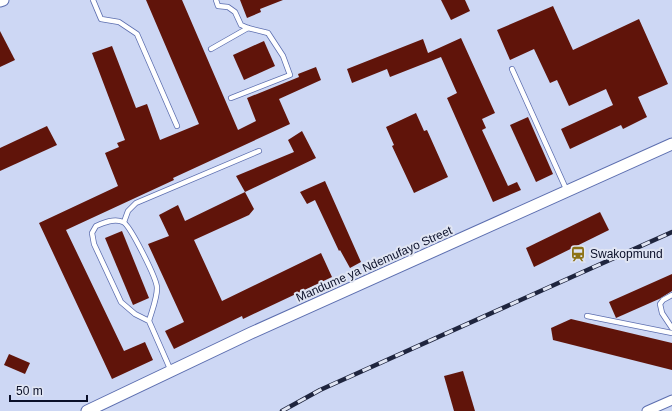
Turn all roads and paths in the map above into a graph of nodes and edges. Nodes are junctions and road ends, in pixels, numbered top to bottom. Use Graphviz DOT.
graph roads {
  1 [pos="3,0"];
  2 [pos="93,0"];
  3 [pos="216,0"];
  4 [pos="0,1"];
  5 [pos="248,28"];
  6 [pos="210,49"];
  7 [pos="512,69"];
  8 [pos="231,98"];
  9 [pos="177,126"];
  10 [pos="672,144"];
  11 [pos="259,151"];
  12 [pos="567,191"];
  13 [pos="124,222"];
  14 [pos="672,295"];
  15 [pos="587,316"];
  16 [pos="149,321"];
  17 [pos="672,328"];
  18 [pos="672,333"];
  19 [pos="171,371"];
  20 [pos="672,400"];
  21 [pos="87,411"];
  22 [pos="648,411"];
  1 -- 4 [label="street"];
  2 -- 9 [label="lane"];
  3 -- 5 [label="lane"];
  5 -- 6 [label="lane"];
  5 -- 8 [label="lane"];
  7 -- 12 [label="lane"];
  10 -- 12 [label="street, Mandume ya Ndemufayo Street"];
  11 -- 13 [label="lane"];
  12 -- 19 [label="street, Mandume ya Ndemufayo Street"];
  13 -- 16 [label="lane"];
  13 -- 16 [label="lane"];
  14 -- 17 [label="lane"];
  15 -- 18 [label="lane"];
  16 -- 19 [label="lane"];
  19 -- 21 [label="street, Mandume ya Ndemufayo Street"];
  20 -- 22 [label="street"];
}
